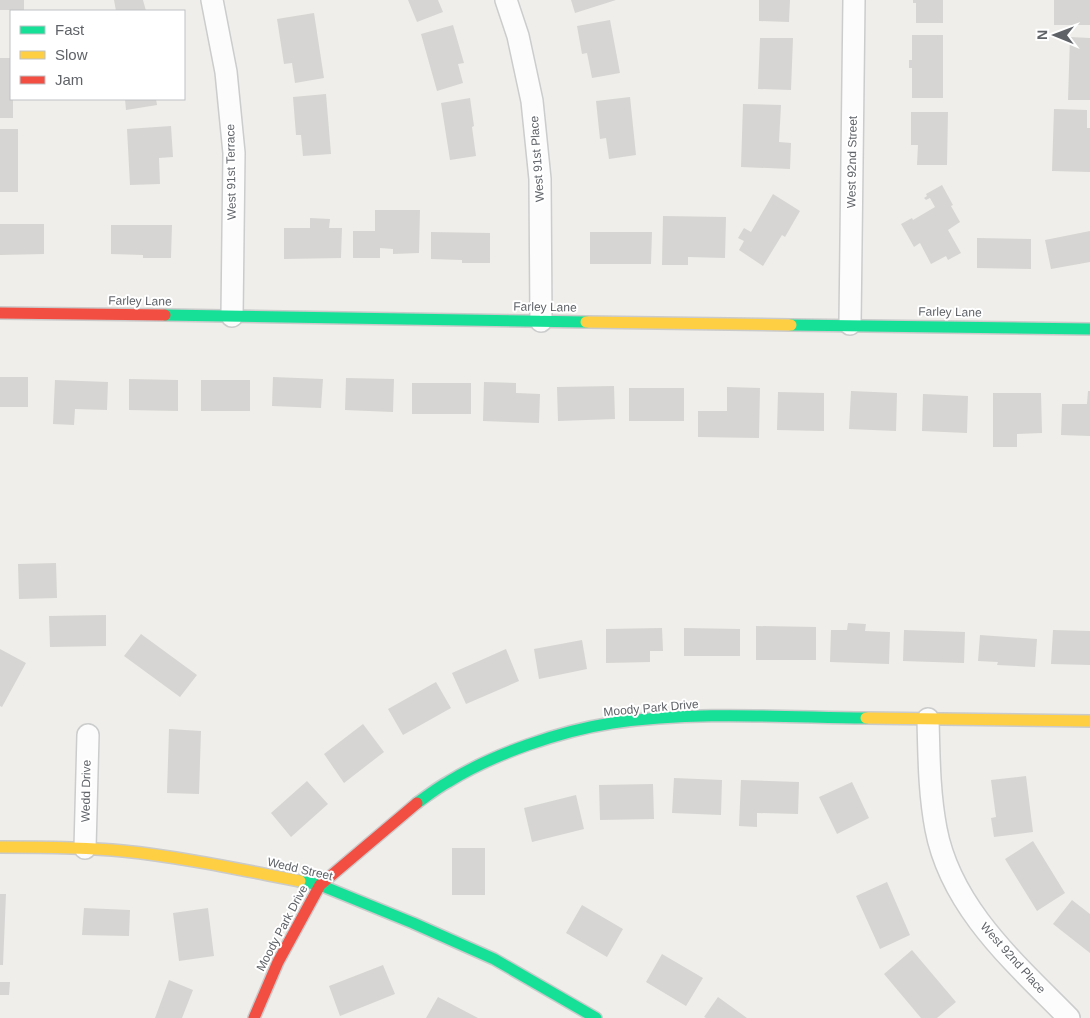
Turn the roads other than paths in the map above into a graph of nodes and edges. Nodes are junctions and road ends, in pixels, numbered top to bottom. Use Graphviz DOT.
graph roads {
  1 [pos="212,0"];
  2 [pos="506,0"];
  3 [pos="854,0"];
  4 [pos="0,313"];
  5 [pos="232,316"];
  6 [pos="541,321"];
  7 [pos="850,324"];
  8 [pos="1090,329"];
  9 [pos="928,719"];
  10 [pos="1090,721"];
  11 [pos="88,735"];
  12 [pos="0,847"];
  13 [pos="85,848"];
  14 [pos="320,885"];
  15 [pos="254,1018"];
  16 [pos="596,1018"];
  17 [pos="1069,1018"];
  1 -- 5 [label="street, West 91st Terrace"];
  2 -- 6 [label="street, West 91st Place"];
  3 -- 7 [label="street, West 92nd Street"];
  4 -- 5 [label="street, Farley Lane"];
  5 -- 6 [label="street, Farley Lane"];
  6 -- 7 [label="street, Farley Lane"];
  7 -- 8 [label="street, Farley Lane"];
  9 -- 10 [label="street, Moody Park Drive"];
  9 -- 14 [label="street, Moody Park Drive"];
  9 -- 17 [label="street, West 92nd Place"];
  11 -- 13 [label="street, Wedd Drive"];
  12 -- 13 [label="street, Wedd Street"];
  13 -- 14 [label="street, Wedd Street"];
  14 -- 15 [label="street, Moody Park Drive"];
  14 -- 16 [label="street, Wedd Street"];
}
